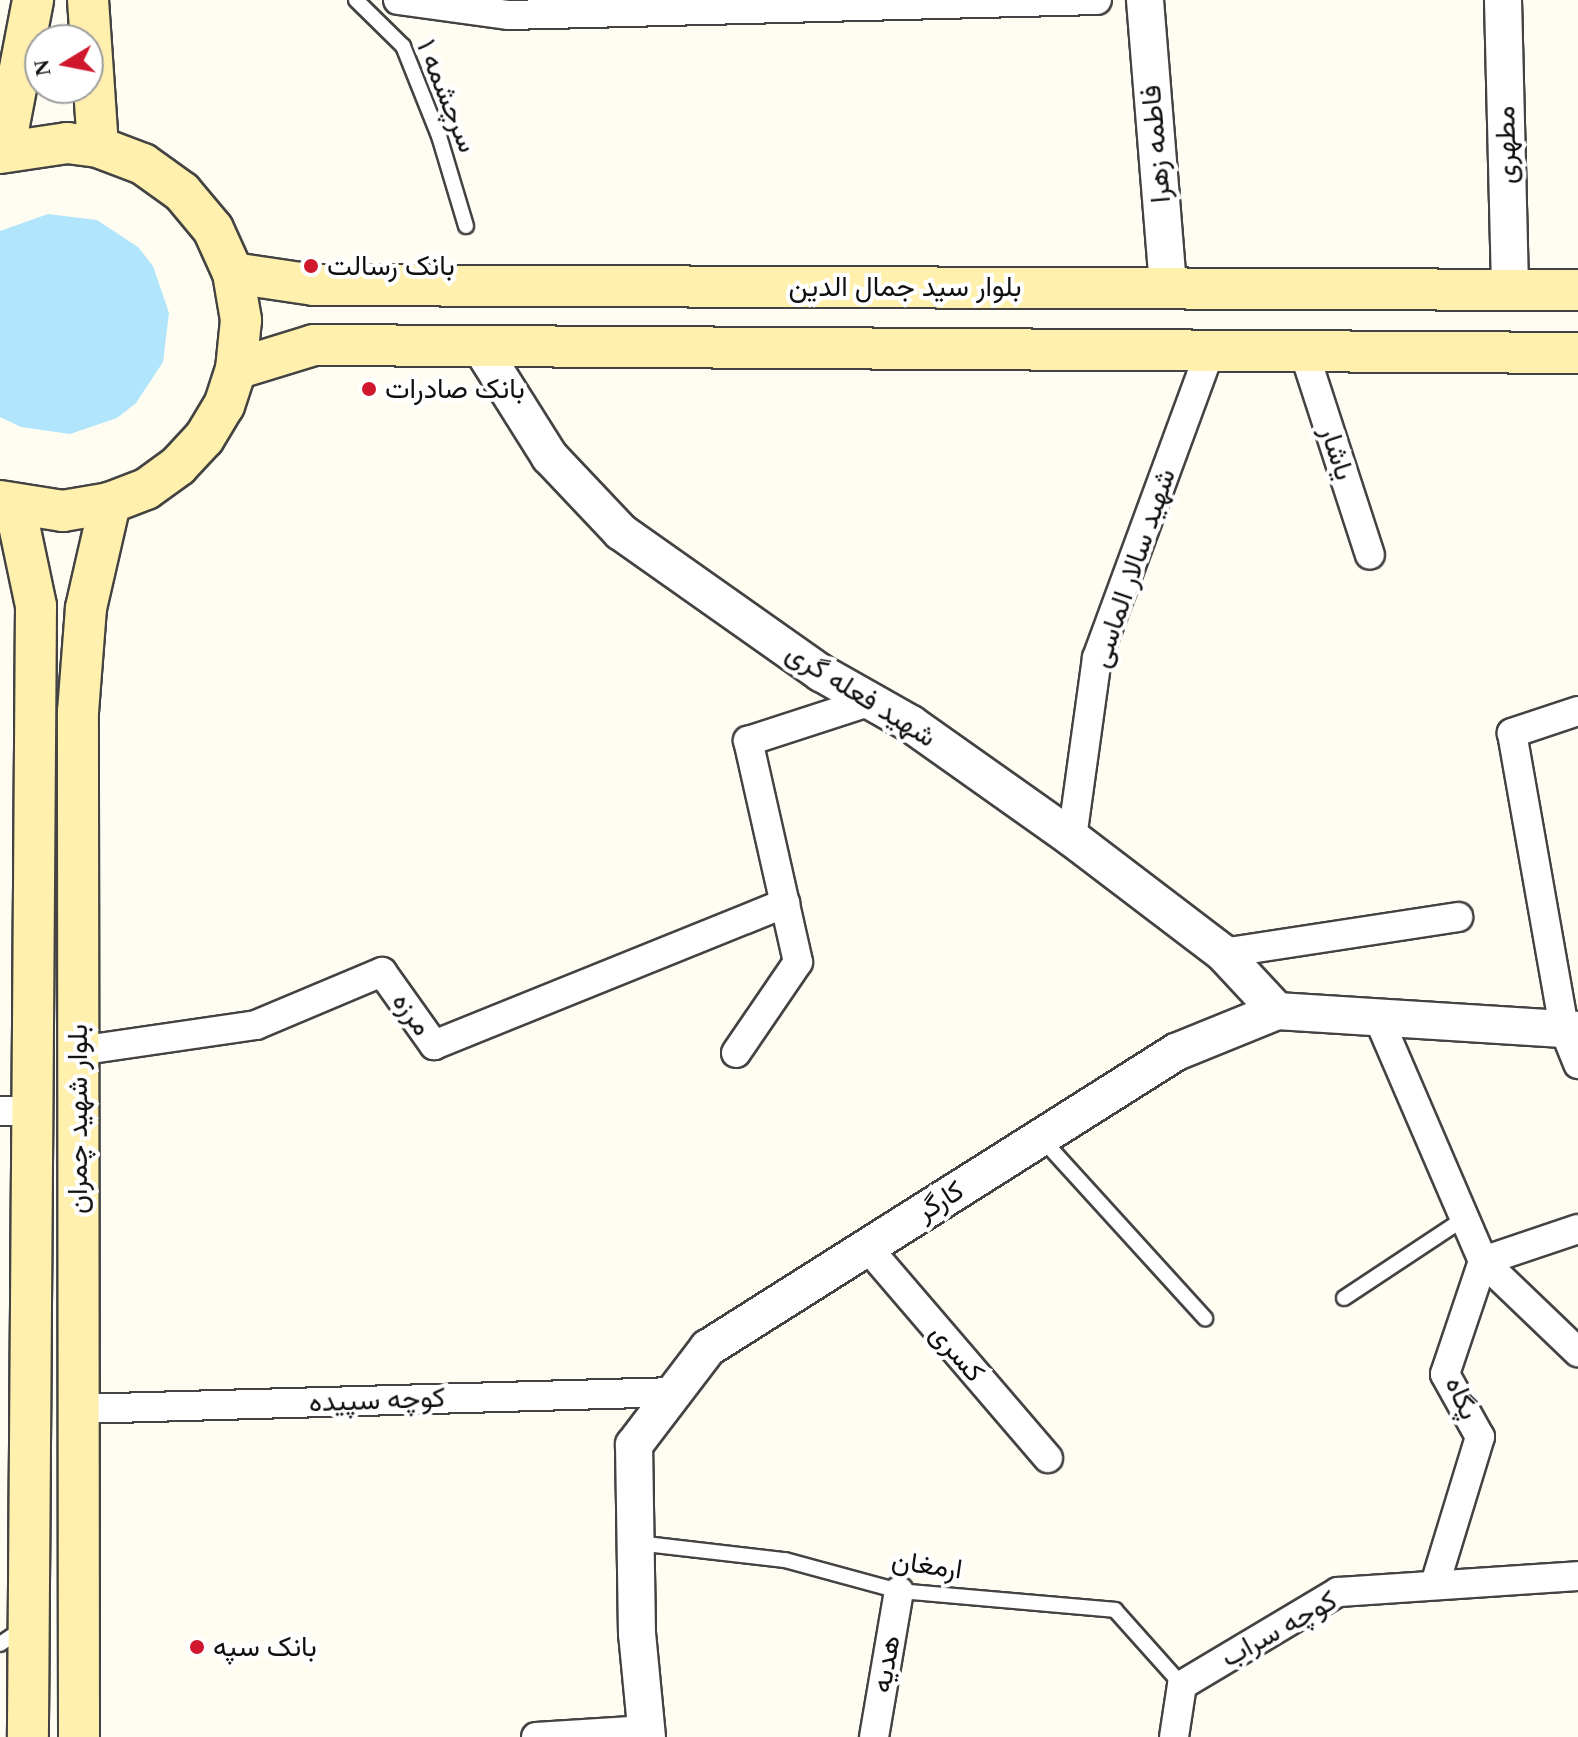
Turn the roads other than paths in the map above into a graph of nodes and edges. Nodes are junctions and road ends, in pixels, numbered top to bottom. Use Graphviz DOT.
graph roads {
  1 [pos="33,0"];
  2 [pos="88,0"];
  3 [pos="356,0"];
  4 [pos="398,0"];
  5 [pos="1097,0"];
  6 [pos="1145,0"];
  7 [pos="1503,0"];
  8 [pos="98,147"];
  9 [pos="2,152"];
  10 [pos="466,226"];
  11 [pos="233,273"];
  12 [pos="1168,288"];
  13 [pos="1510,290"];
  14 [pos="1578,290"];
  15 [pos="480,346"];
  16 [pos="1210,351"];
  17 [pos="1304,352"];
  18 [pos="1578,353"];
  19 [pos="236,369"];
  20 [pos="8,503"];
  21 [pos="110,503"];
  22 [pos="1370,555"];
  23 [pos="871,701"];
  24 [pos="1578,711"];
  25 [pos="1072,838"];
  26 [pos="785,903"];
  27 [pos="1458,917"];
  28 [pos="1223,953"];
  29 [pos="1277,1011"];
  30 [pos="1377,1015"];
  31 [pos="1571,1030"];
  32 [pos="78,1051"];
  33 [pos="736,1053"];
  34 [pos="1578,1064"];
  35 [pos="16,1111"];
  36 [pos="1041,1137"];
  37 [pos="1465,1218"];
  38 [pos="1578,1229"];
  39 [pos="867,1247"];
  40 [pos="1483,1261"];
  41 [pos="1344,1298"];
  42 [pos="1205,1318"];
  43 [pos="1578,1352"];
  44 [pos="675,1392"];
  45 [pos="79,1409"];
  46 [pos="1048,1458"];
  47 [pos="636,1543"];
  48 [pos="1578,1576"];
  49 [pos="1435,1584"];
  50 [pos="899,1591"];
  51 [pos="14,1634"];
  52 [pos="1182,1685"];
  53 [pos="647,1733"];
  54 [pos="28,1737"];
  55 [pos="79,1737"];
  56 [pos="536,1737"];
  57 [pos="874,1737"];
  58 [pos="1174,1737"];
  1 -- 9 [label="main road"];
  2 -- 8 [label="main road"];
  3 -- 10 [label="lane, سرچشمه ۱"];
  4 -- 5 [label="street"];
  6 -- 12 [label="street, فاطمه زهرا"];
  7 -- 13 [label="street, مطهری"];
  8 -- 9 [label="main road"];
  8 -- 11 [label="main road"];
  11 -- 12 [label="main road, بلوار سید جمال الدین"];
  11 -- 19 [label="main road"];
  12 -- 13 [label="main road, بلوار سید جمال الدین"];
  13 -- 14 [label="main road, بلوار سید جمال الدین"];
  15 -- 16 [label="main road"];
  15 -- 19 [label="main road"];
  15 -- 23 [label="street, شهید فعله گری"];
  16 -- 17 [label="main road"];
  16 -- 25 [label="street, شهید سالار الماسی"];
  17 -- 18 [label="main road"];
  17 -- 22 [label="street, یاشار"];
  19 -- 21 [label="main road"];
  20 -- 21 [label="main road"];
  20 -- 35 [label="main road, بلوار شهید چمران"];
  21 -- 32 [label="main road, بلوار شهید چمران"];
  23 -- 25 [label="street, شهید فعله گری"];
  23 -- 26 [label="street"];
  24 -- 31 [label="street"];
  25 -- 28 [label="street, شهید فعله گری"];
  26 -- 32 [label="street, مرزه"];
  26 -- 33 [label="street"];
  27 -- 28 [label="street"];
  28 -- 29 [label="street, شهید فعله گری"];
  29 -- 30 [label="street, کارگر"];
  29 -- 36 [label="street, کارگر"];
  30 -- 31 [label="street, کارگر"];
  30 -- 37 [label="street"];
  31 -- 34 [label="street"];
  32 -- 45 [label="main road, بلوار شهید چمران"];
  35 -- 51 [label="main road, بلوار شهید چمران"];
  36 -- 39 [label="street, کارگر"];
  36 -- 42 [label="lane"];
  37 -- 40 [label="street"];
  37 -- 41 [label="lane"];
  38 -- 40 [label="street"];
  39 -- 44 [label="street, کارگر"];
  39 -- 46 [label="street, کسری"];
  40 -- 43 [label="street"];
  40 -- 49 [label="street, پگاه"];
  44 -- 45 [label="street, کوچه سپیده"];
  44 -- 47 [label="street, کارگر"];
  45 -- 55 [label="main road, بلوار شهید چمران"];
  47 -- 50 [label="lane, ارمغان"];
  47 -- 53 [label="street, کارگر"];
  48 -- 49 [label="street, کوچه سراب"];
  49 -- 52 [label="street, کوچه سراب"];
  50 -- 52 [label="lane, ارمغان"];
  50 -- 57 [label="street, هدیه"];
  51 -- 54 [label="main road, بلوار شهید چمران"];
  52 -- 58 [label="street"];
  53 -- 56 [label="street"];
}
